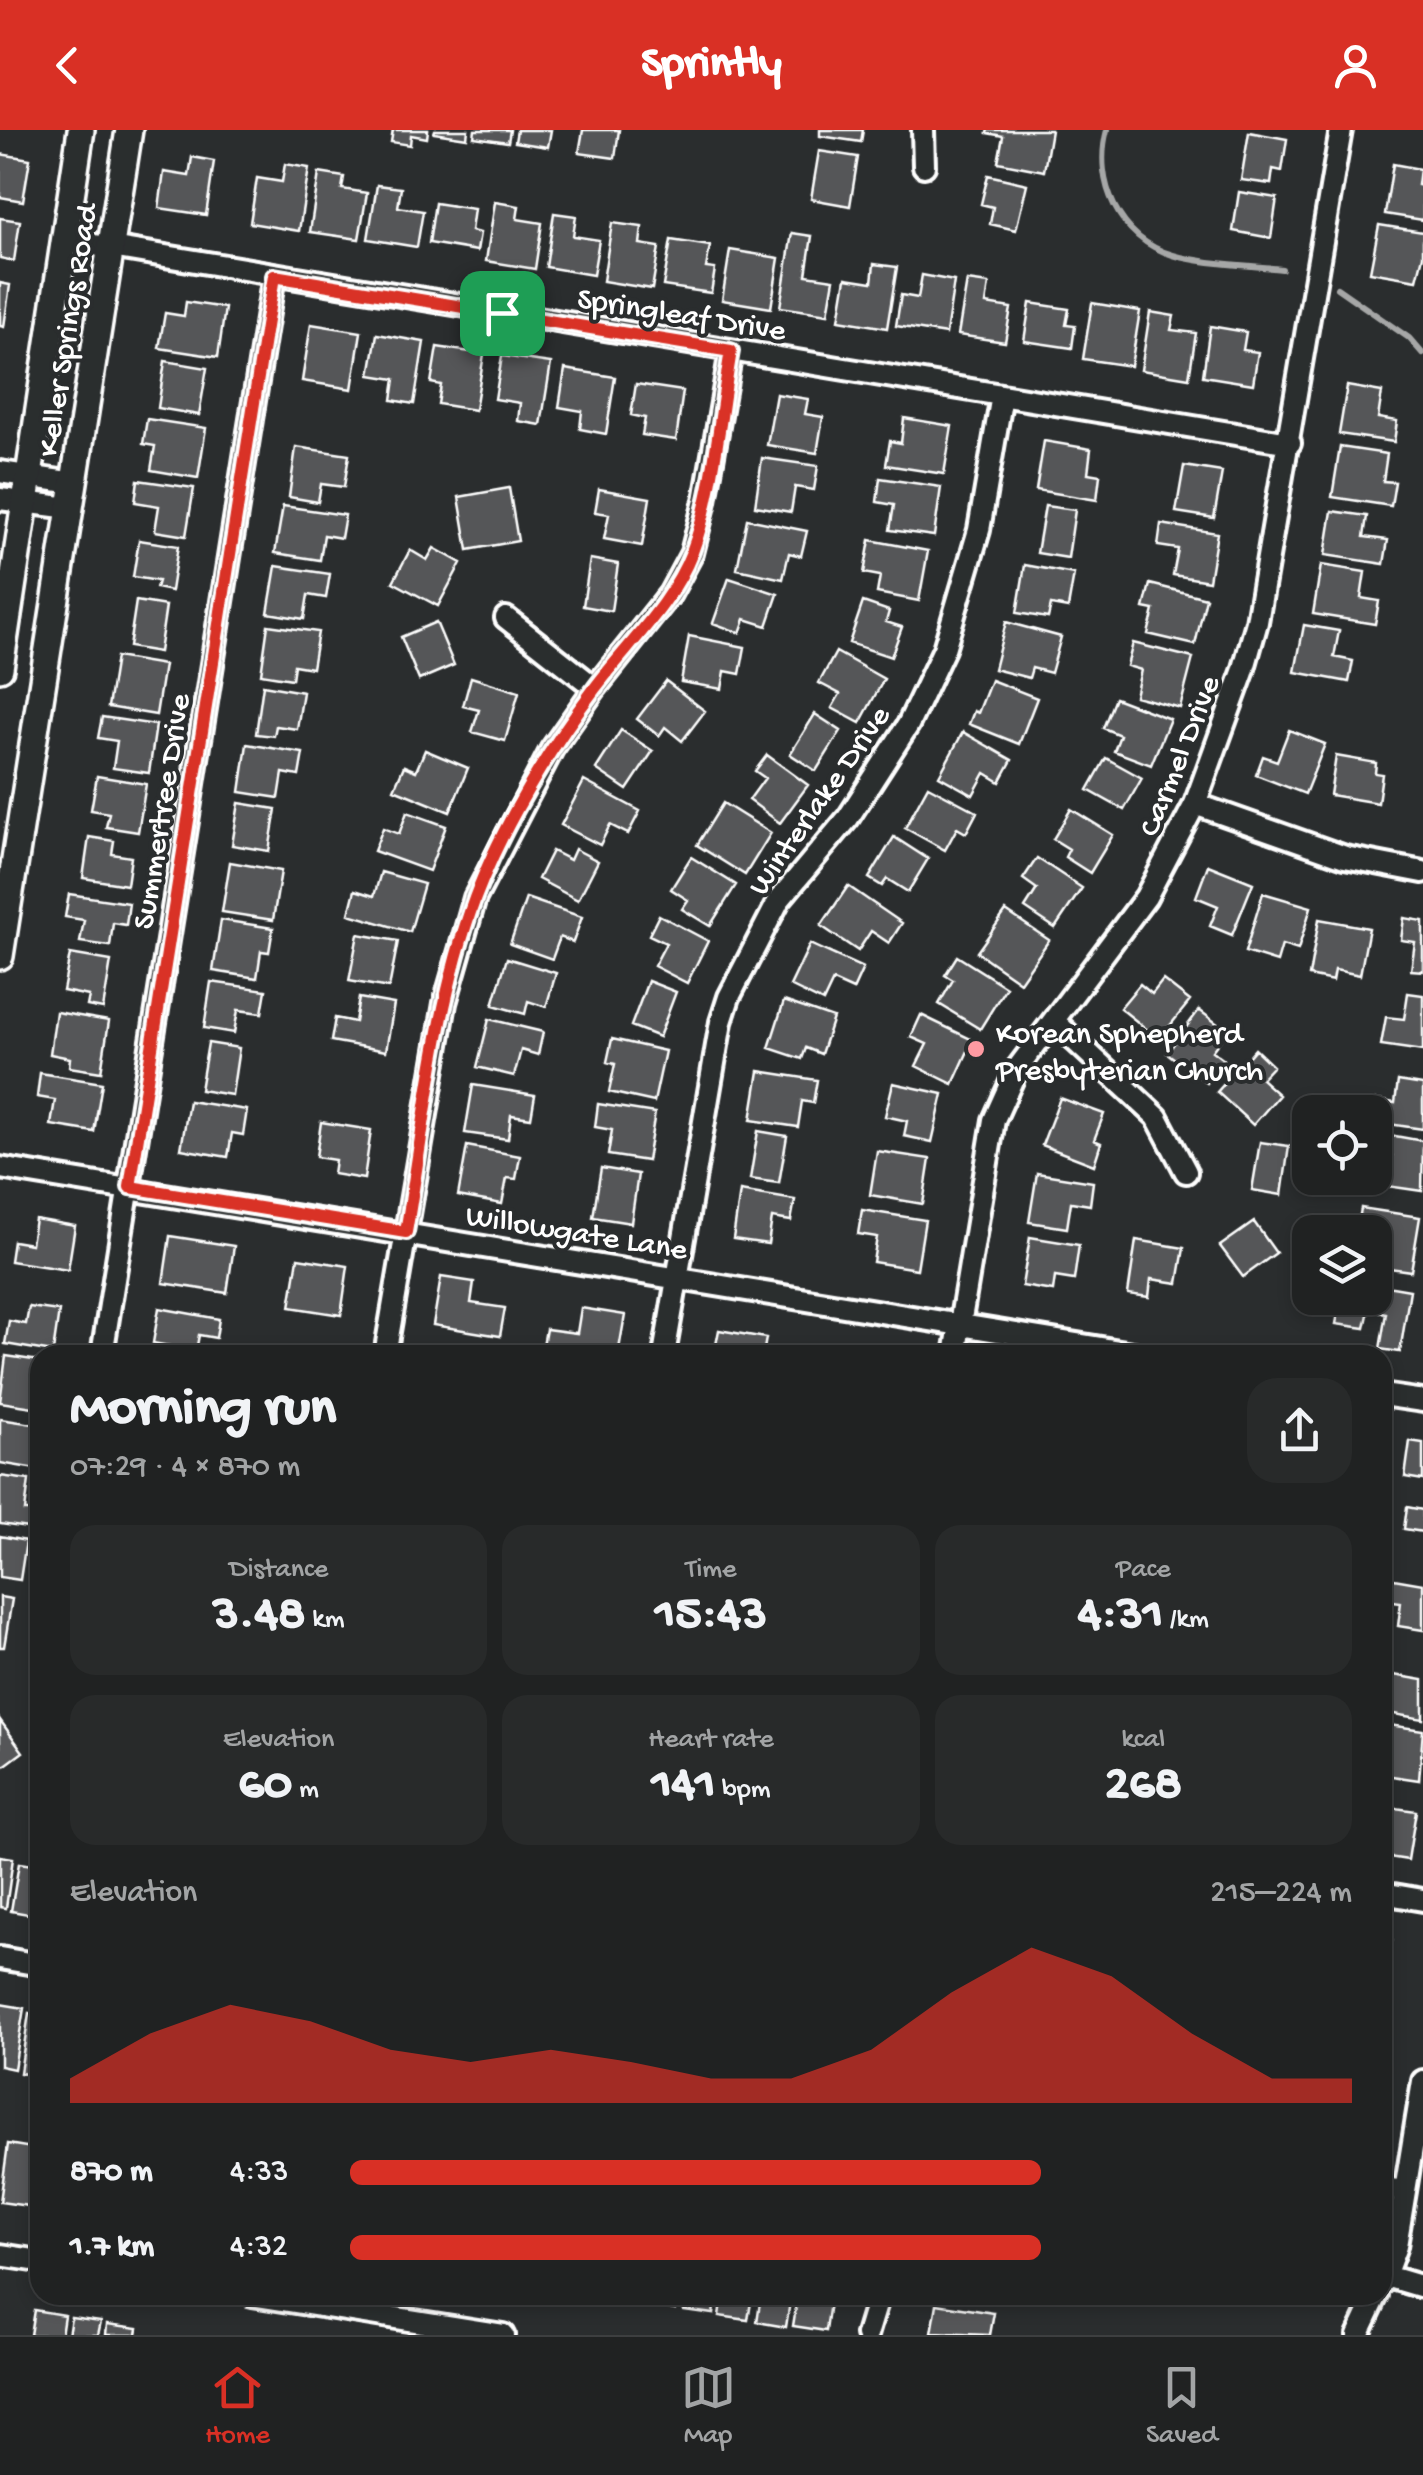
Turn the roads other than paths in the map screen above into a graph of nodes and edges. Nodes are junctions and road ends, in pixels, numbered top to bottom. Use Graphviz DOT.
graph roads {
  1 [pos="81,130"];
  2 [pos="129,130"];
  3 [pos="924,130"];
  4 [pos="1341,130"];
  5 [pos="924,166"];
  6 [pos="65,242"];
  7 [pos="112,247"];
  8 [pos="274,276"];
  9 [pos="731,351"];
  10 [pos="1002,395"];
  11 [pos="1290,443"];
  12 [pos="0,472"];
  13 [pos="29,476"];
  14 [pos="72,496"];
  15 [pos="13,500"];
  16 [pos="506,618"];
  17 [pos="0,668"];
  18 [pos="595,688"];
  19 [pos="1195,804"];
  20 [pos="1423,872"];
  21 [pos="0,956"];
  22 [pos="1054,1021"];
  23 [pos="0,1168"];
  24 [pos="1186,1172"];
  25 [pos="130,1187"];
  26 [pos="406,1232"];
  27 [pos="677,1277"];
  28 [pos="960,1324"];
  29 [pos="104,1345"];
  30 [pos="387,1345"];
  31 [pos="666,1345"];
  32 [pos="957,1345"];
  33 [pos="1085,1345"];
  34 [pos="1392,1396"];
  35 [pos="1423,1401"];
  36 [pos="1392,1895"];
  37 [pos="1423,1900"];
  38 [pos="0,1958"];
  39 [pos="30,1962"];
  40 [pos="1423,2081"];
  41 [pos="1392,2189"];
  42 [pos="1405,2191"];
  43 [pos="1392,2244"];
  44 [pos="0,2255"];
  45 [pos="30,2260"];
  46 [pos="1392,2285"];
  47 [pos="1423,2287"];
  48 [pos="315,2305"];
  49 [pos="876,2305"];
  50 [pos="1372,2305"];
  51 [pos="503,2335"];
  52 [pos="866,2335"];
  53 [pos="1358,2335"];
  1 -- 6 [label="main road, Keller Springs Road"];
  2 -- 7 [label="main road, Keller Springs Road"];
  3 -- 5 [label="street"];
  4 -- 11 [label="street, Carmel Drive"];
  6 -- 7 [label="street, Springleaf Drive"];
  6 -- 13 [label="main road, Keller Springs Road"];
  7 -- 8 [label="street, Springleaf Drive"];
  7 -- 14 [label="main road, Keller Springs Road"];
  8 -- 9 [label="street, Springleaf Drive"];
  8 -- 25 [label="street, Summertree Drive"];
  9 -- 10 [label="street, Springleaf Drive"];
  9 -- 18 [label="street"];
  10 -- 11 [label="street, Springleaf Drive"];
  10 -- 27 [label="street, Winterlake Drive"];
  11 -- 19 [label="street, Carmel Drive"];
  12 -- 13 [label="street"];
  13 -- 14 [label="street"];
  13 -- 15 [label="main road, Keller Springs Road"];
  14 -- 15 [label="street"];
  14 -- 21 [label="main road, Keller Springs Road"];
  15 -- 17 [label="main road, Keller Springs Road"];
  16 -- 18 [label="street"];
  18 -- 26 [label="street"];
  19 -- 20 [label="street"];
  19 -- 22 [label="street, Carmel Drive"];
  22 -- 24 [label="street"];
  22 -- 28 [label="street, Carmel Drive"];
  23 -- 25 [label="street, Willowgate Lane"];
  25 -- 26 [label="street, Willowgate Lane"];
  25 -- 29 [label="street, Summertree Drive"];
  26 -- 27 [label="street, Willowgate Lane"];
  26 -- 30 [label="street"];
  27 -- 28 [label="street, Willowgate Lane"];
  27 -- 31 [label="street, Winterlake Drive"];
  28 -- 32 [label="street, Carmel Drive"];
  28 -- 33 [label="street, Willowgate Lane"];
  34 -- 35 [label="street"];
  36 -- 37 [label="street"];
  38 -- 39 [label="street"];
  40 -- 42 [label="street"];
  41 -- 42 [label="street"];
  42 -- 43 [label="street"];
  44 -- 45 [label="street"];
  46 -- 47 [label="street"];
  48 -- 51 [label="street"];
  49 -- 52 [label="street"];
  50 -- 53 [label="street"];
}
